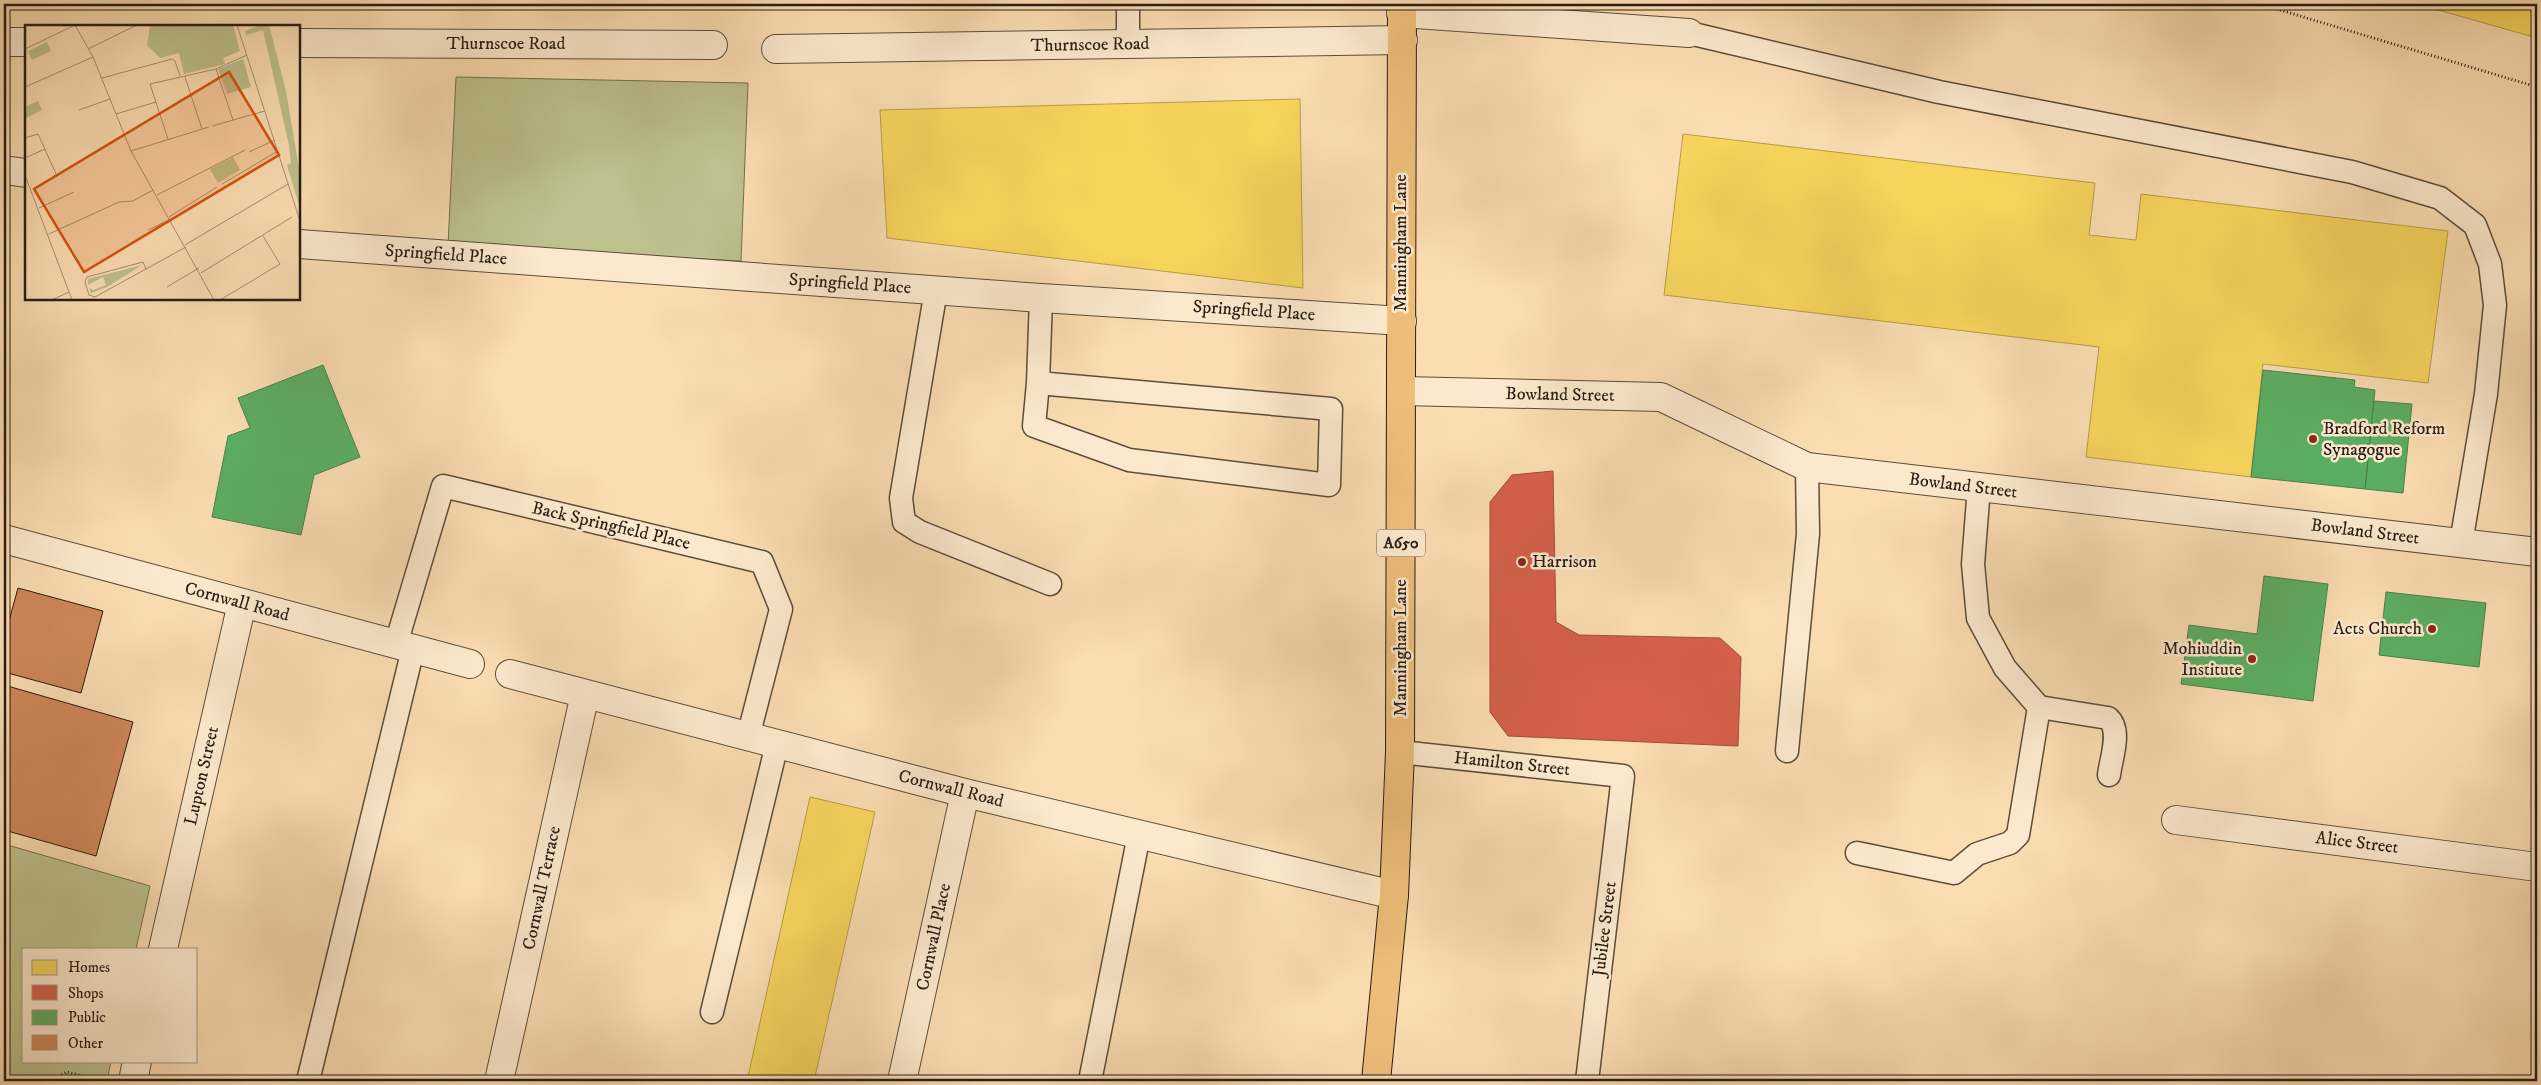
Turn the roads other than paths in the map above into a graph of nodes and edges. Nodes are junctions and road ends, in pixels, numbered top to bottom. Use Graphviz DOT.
graph roads {
  1 [pos="1128,4"];
  2 [pos="1402,19"];
  3 [pos="1689,33"];
  4 [pos="4,42"];
  5 [pos="25,42"];
  6 [pos="300,43"];
  7 [pos="713,45"];
  8 [pos="1128,45"];
  9 [pos="776,48"];
  10 [pos="4,170"];
  11 [pos="25,173"];
  12 [pos="300,244"];
  13 [pos="936,290"];
  14 [pos="1042,298"];
  15 [pos="1402,321"];
  16 [pos="1038,383"];
  17 [pos="1402,391"];
  18 [pos="1807,467"];
  19 [pos="1979,488"];
  20 [pos="4,539"];
  21 [pos="2461,543"];
  22 [pos="2537,552"];
  23 [pos="1050,584"];
  24 [pos="242,603"];
  25 [pos="404,646"];
  26 [pos="470,664"];
  27 [pos="510,674"];
  28 [pos="585,694"];
  29 [pos="2039,707"];
  30 [pos="748,736"];
  31 [pos="777,744"];
  32 [pos="1787,751"];
  33 [pos="1400,752"];
  34 [pos="2109,775"];
  35 [pos="1624,776"];
  36 [pos="965,793"];
  37 [pos="2176,820"];
  38 [pos="1139,834"];
  39 [pos="1857,853"];
  40 [pos="2537,867"];
  41 [pos="1394,895"];
  42 [pos="163,948"];
  43 [pos="712,1012"];
  44 [pos="138,1062"];
  45 [pos="133,1081"];
  46 [pos="308,1081"];
  47 [pos="499,1081"];
  48 [pos="902,1081"];
  49 [pos="1090,1081"];
  50 [pos="1376,1081"];
  51 [pos="1587,1081"];
  1 -- 8 [label="lane"];
  2 -- 3 [label="street, Thurnscoe Road"];
  2 -- 8 [label="street, Thurnscoe Road"];
  2 -- 15 [label="main road, Manningham Lane / A650"];
  3 -- 21 [label="lane"];
  4 -- 5 [label="street"];
  6 -- 7 [label="street, Thurnscoe Road"];
  8 -- 9 [label="street, Thurnscoe Road"];
  10 -- 11 [label="street"];
  12 -- 13 [label="street, Springfield Place"];
  13 -- 14 [label="street, Springfield Place"];
  13 -- 23 [label="lane"];
  14 -- 15 [label="street, Springfield Place"];
  14 -- 16 [label="lane"];
  15 -- 17 [label="main road, Manningham Lane / A650"];
  16 -- 16 [label="lane"];
  17 -- 18 [label="street, Bowland Street"];
  17 -- 33 [label="main road, Manningham Lane / A650"];
  18 -- 19 [label="street, Bowland Street"];
  18 -- 32 [label="lane"];
  19 -- 21 [label="street, Bowland Street"];
  19 -- 29 [label="lane"];
  20 -- 24 [label="street, Cornwall Road"];
  21 -- 22 [label="street, Bowland Street"];
  24 -- 25 [label="street, Cornwall Road"];
  24 -- 42 [label="street, Lupton Street"];
  25 -- 26 [label="street, Cornwall Road"];
  25 -- 30 [label="lane, Back Springfield Place"];
  25 -- 46 [label="lane"];
  27 -- 28 [label="street, Cornwall Road"];
  28 -- 30 [label="street, Cornwall Road"];
  28 -- 47 [label="street, Cornwall Terrace"];
  29 -- 34 [label="lane"];
  29 -- 39 [label="lane"];
  30 -- 31 [label="street, Cornwall Road"];
  31 -- 36 [label="street, Cornwall Road"];
  31 -- 43 [label="lane"];
  33 -- 35 [label="lane, Hamilton Street"];
  33 -- 41 [label="main road, Manningham Lane / A650"];
  35 -- 51 [label="lane, Jubilee Street"];
  36 -- 38 [label="street, Cornwall Road"];
  36 -- 48 [label="street, Cornwall Place"];
  37 -- 40 [label="street, Alice Street"];
  38 -- 41 [label="street, Cornwall Road"];
  38 -- 49 [label="lane"];
  41 -- 50 [label="main road, Manningham Lane / A650"];
  44 -- 45 [label="street"];
}
